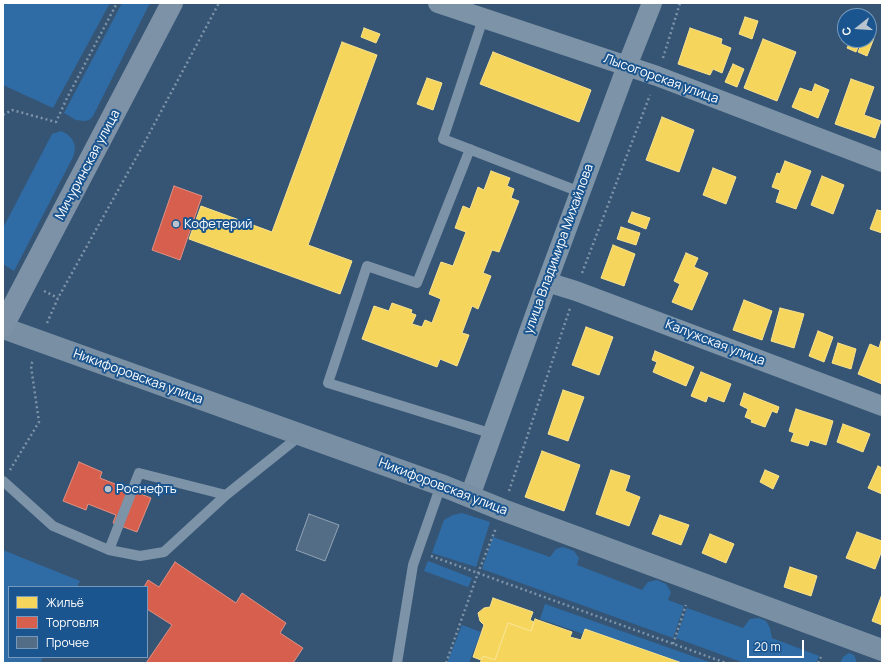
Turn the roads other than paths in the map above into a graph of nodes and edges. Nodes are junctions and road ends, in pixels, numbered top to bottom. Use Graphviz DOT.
graph roads {
  1 [pos="172,3"];
  2 [pos="438,3"];
  3 [pos="652,3"];
  4 [pos="483,19"];
  5 [pos="627,66"];
  6 [pos="470,148"];
  7 [pos="882,162"];
  8 [pos="580,192"];
  9 [pos="547,282"];
  10 [pos="3,327"];
  11 [pos="882,406"];
  12 [pos="301,434"];
  13 [pos="493,434"];
  14 [pos="3,481"];
  15 [pos="441,485"];
  16 [pos="226,495"];
  17 [pos="470,496"];
  18 [pos="109,550"];
  19 [pos="882,650"];
  20 [pos="397,663"];
  1 -- 10 [label="main road, Мичуринская улица"];
  2 -- 4 [label="street, Лысогорская улица"];
  3 -- 5 [label="street, улица Владимира Михайлова"];
  4 -- 5 [label="street, Лысогорская улица"];
  4 -- 6 [label="lane"];
  5 -- 7 [label="street, Лысогорская улица"];
  5 -- 8 [label="street, улица Владимира Михайлова"];
  6 -- 8 [label="lane"];
  6 -- 13 [label="lane"];
  8 -- 9 [label="street, улица Владимира Михайлова"];
  9 -- 11 [label="street, Калужская улица"];
  9 -- 13 [label="street, улица Владимира Михайлова"];
  10 -- 12 [label="main road, Никифоровская улица"];
  12 -- 15 [label="main road, Никифоровская улица"];
  12 -- 16 [label="lane"];
  13 -- 17 [label="street, улица Владимира Михайлова"];
  14 -- 18 [label="lane"];
  15 -- 17 [label="main road, Никифоровская улица"];
  15 -- 20 [label="lane"];
  16 -- 18 [label="lane"];
  16 -- 18 [label="lane"];
  17 -- 19 [label="main road, Никифоровская улица"];
}
